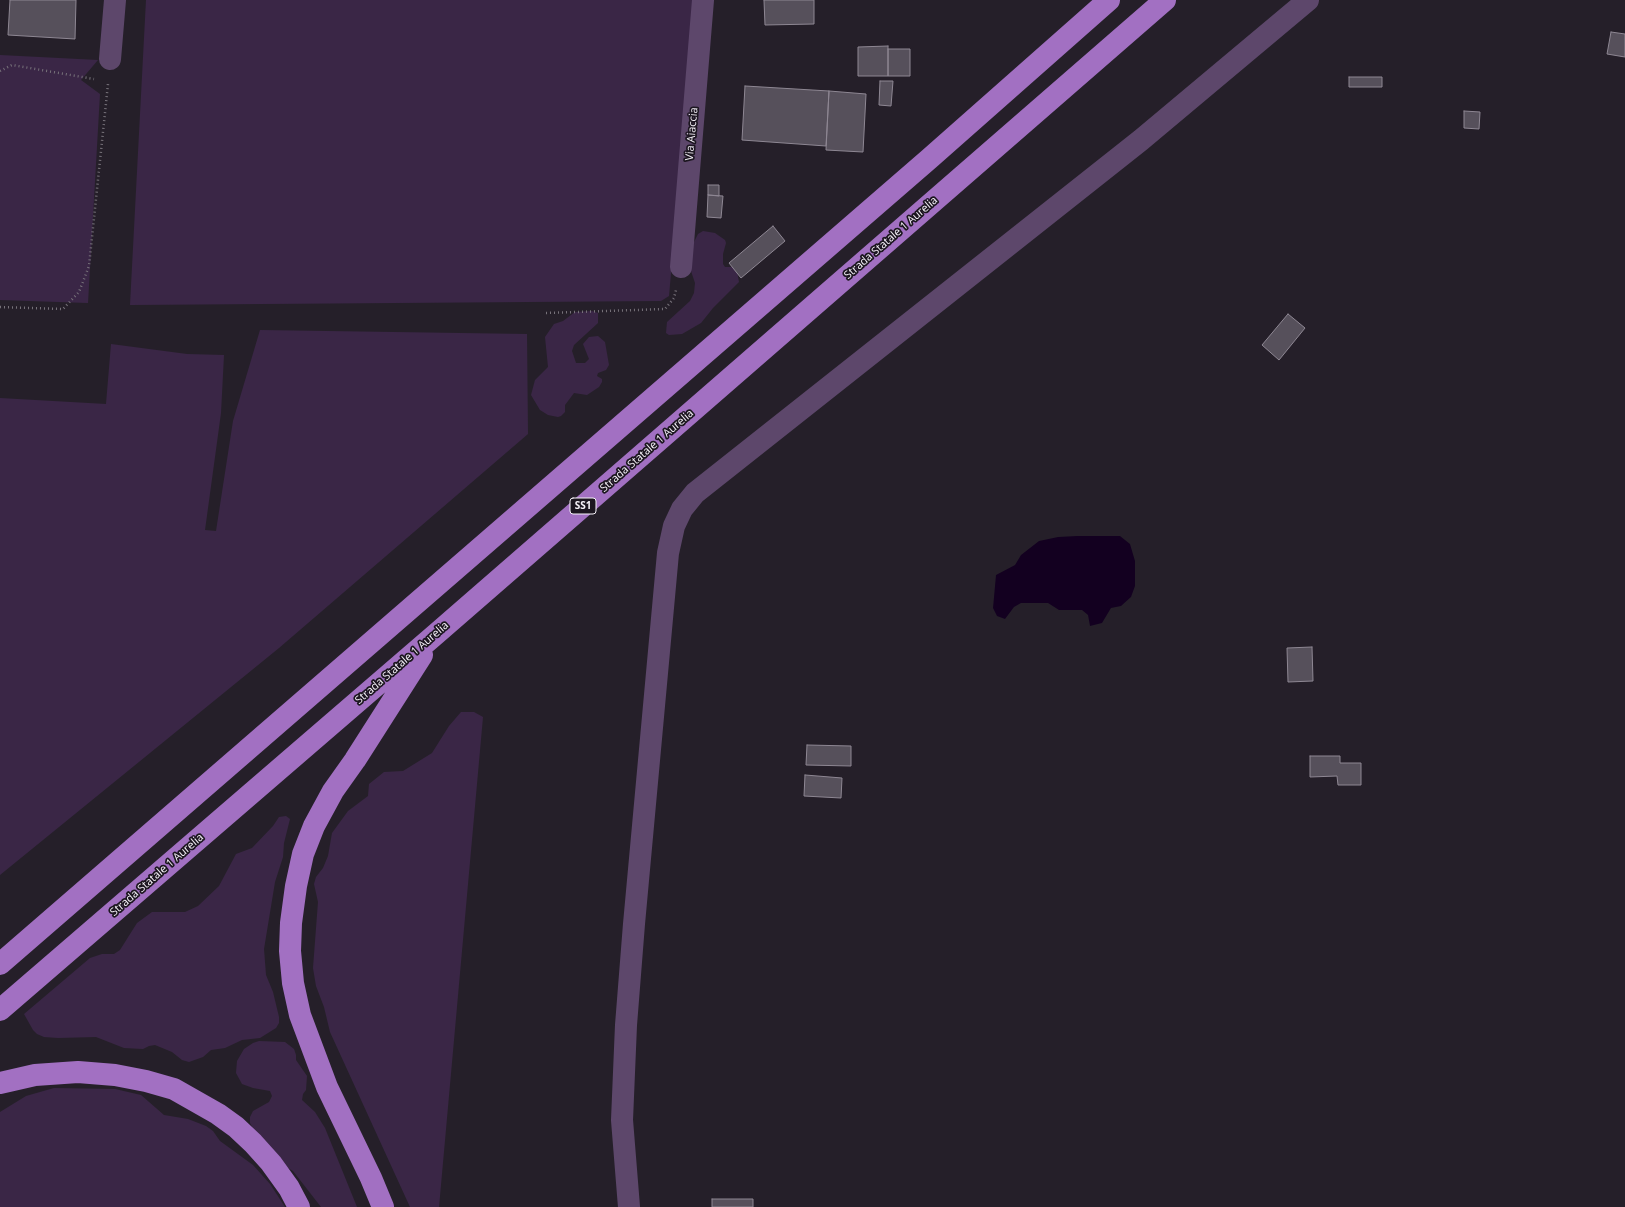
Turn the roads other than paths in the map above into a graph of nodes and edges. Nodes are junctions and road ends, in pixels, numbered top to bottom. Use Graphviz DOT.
graph roads {
  1 [pos="115,0"];
  2 [pos="703,0"];
  3 [pos="1165,0"];
  4 [pos="1308,0"];
  5 [pos="1103,4"];
  6 [pos="110,59"];
  7 [pos="681,267"];
  8 [pos="436,634"];
  9 [pos="0,964"];
  10 [pos="0,1010"];
  11 [pos="0,1083"];
  12 [pos="300,1207"];
  13 [pos="383,1207"];
  14 [pos="629,1207"];
  1 -- 6 [label="street"];
  2 -- 7 [label="street, Via Aiaccia"];
  3 -- 8 [label="highway, Strada Statale 1 Aurelia / SS1"];
  4 -- 14 [label="street"];
  5 -- 9 [label="highway"];
  8 -- 10 [label="highway, Strada Statale 1 Aurelia / SS1"];
  8 -- 13 [label="highway"];
  11 -- 12 [label="highway"];
}
